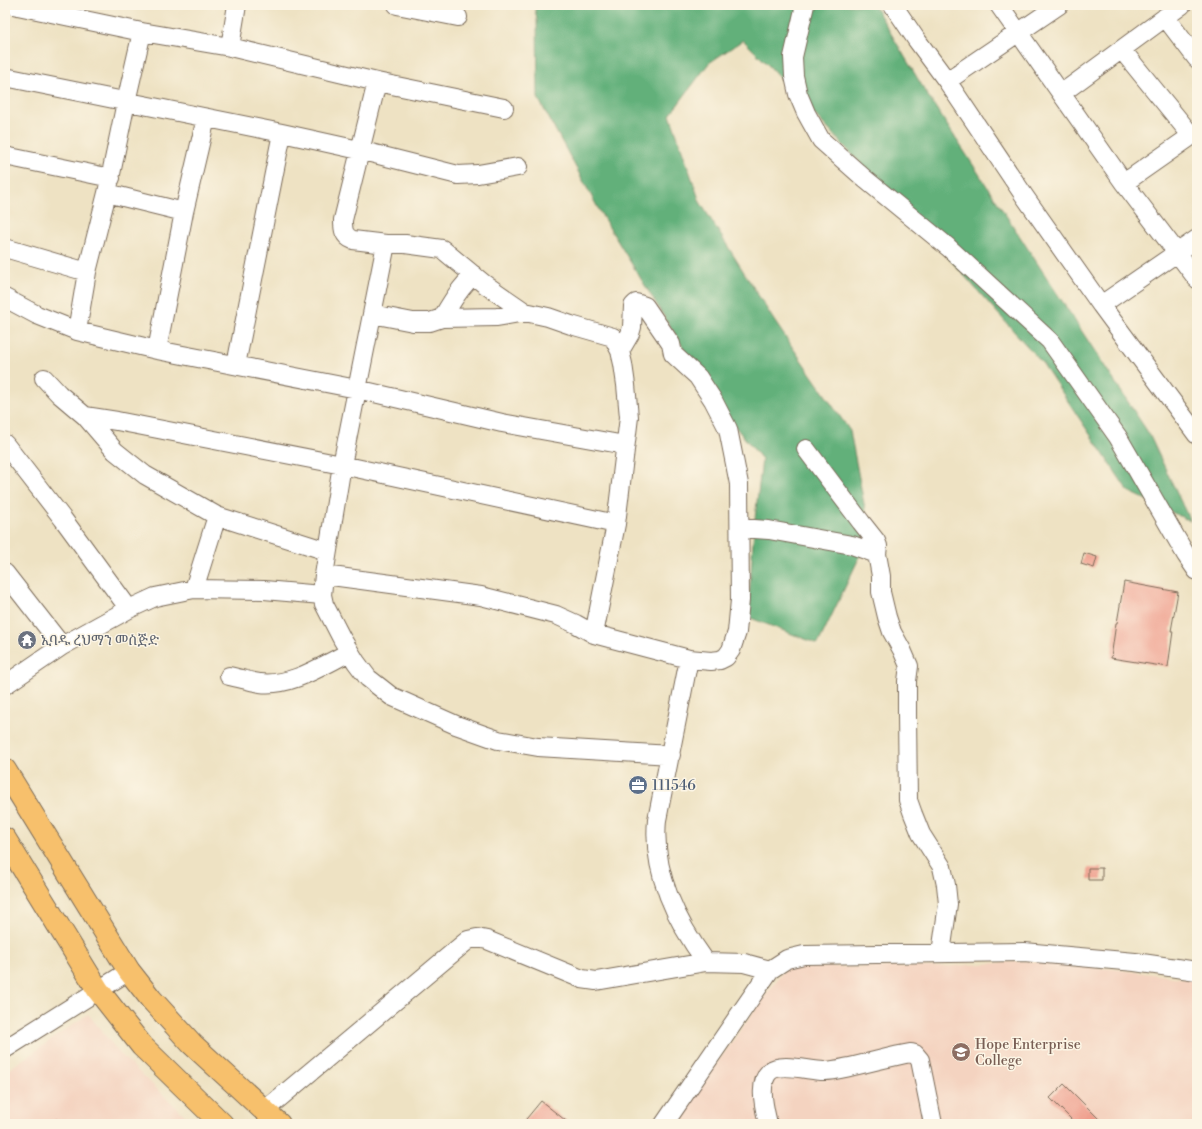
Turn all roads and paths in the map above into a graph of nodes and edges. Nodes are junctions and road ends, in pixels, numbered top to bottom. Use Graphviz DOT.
graph roads {
  1 [pos="13,5"];
  2 [pos="237,5"];
  3 [pos="397,5"];
  4 [pos="805,5"];
  5 [pos="893,5"];
  6 [pos="998,5"];
  7 [pos="1059,5"];
  8 [pos="1182,5"];
  9 [pos="458,17"];
  10 [pos="1165,17"];
  11 [pos="142,32"];
  12 [pos="1019,32"];
  13 [pos="230,47"];
  14 [pos="1122,50"];
  15 [pos="1197,59"];
  16 [pos="5,77"];
  17 [pos="378,82"];
  18 [pos="947,82"];
  19 [pos="1062,93"];
  20 [pos="126,102"];
  21 [pos="504,108"];
  22 [pos="206,118"];
  23 [pos="282,133"];
  24 [pos="1194,134"];
  25 [pos="359,150"];
  26 [pos="5,156"];
  27 [pos="518,167"];
  28 [pos="1124,183"];
  29 [pos="109,186"];
  30 [pos="184,212"];
  31 [pos="1197,239"];
  32 [pos="386,244"];
  33 [pos="5,248"];
  34 [pos="1177,253"];
  35 [pos="87,272"];
  36 [pos="474,276"];
  37 [pos="1197,279"];
  38 [pos="5,298"];
  39 [pos="1101,305"];
  40 [pos="525,312"];
  41 [pos="372,314"];
  42 [pos="442,318"];
  43 [pos="76,331"];
  44 [pos="157,350"];
  45 [pos="620,350"];
  46 [pos="236,365"];
  47 [pos="44,378"];
  48 [pos="357,389"];
  49 [pos="85,416"];
  50 [pos="1197,434"];
  51 [pos="5,444"];
  52 [pos="625,445"];
  53 [pos="806,449"];
  54 [pos="342,465"];
  55 [pos="216,516"];
  56 [pos="616,524"];
  57 [pos="740,528"];
  58 [pos="327,551"];
  59 [pos="877,554"];
  60 [pos="1197,571"];
  61 [pos="5,573"];
  62 [pos="324,575"];
  63 [pos="194,589"];
  64 [pos="322,596"];
  65 [pos="129,609"];
  66 [pos="594,634"];
  67 [pos="62,646"];
  68 [pos="350,652"];
  69 [pos="690,659"];
  70 [pos="229,676"];
  71 [pos="5,685"];
  72 [pos="671,755"];
  73 [pos="5,770"];
  74 [pos="5,839"];
  75 [pos="941,953"];
  76 [pos="706,962"];
  77 [pos="770,970"];
  78 [pos="129,971"];
  79 [pos="1197,971"];
  80 [pos="98,990"];
  81 [pos="7,1043"];
  82 [pos="272,1117"];
  83 [pos="56,1119"];
  84 [pos="60,1124"];
  85 [pos="222,1124"];
  86 [pos="664,1124"];
  87 [pos="768,1124"];
  88 [pos="932,1124"];
  1 -- 11 [label="street"];
  2 -- 13 [label="street"];
  3 -- 9 [label="street"];
  4 -- 60 [label="street"];
  5 -- 18 [label="street"];
  6 -- 12 [label="street"];
  7 -- 12 [label="street"];
  8 -- 10 [label="street"];
  10 -- 14 [label="street"];
  10 -- 15 [label="street"];
  11 -- 13 [label="street"];
  11 -- 20 [label="street"];
  12 -- 18 [label="street"];
  12 -- 19 [label="street"];
  13 -- 17 [label="street"];
  14 -- 19 [label="street"];
  14 -- 24 [label="street"];
  16 -- 20 [label="street"];
  17 -- 21 [label="street"];
  17 -- 25 [label="street"];
  18 -- 39 [label="street"];
  19 -- 28 [label="street"];
  20 -- 22 [label="street"];
  20 -- 29 [label="street"];
  22 -- 23 [label="street"];
  22 -- 30 [label="street"];
  23 -- 25 [label="street"];
  23 -- 46 [label="street"];
  24 -- 28 [label="street"];
  25 -- 27 [label="street"];
  25 -- 32 [label="street"];
  26 -- 29 [label="street"];
  28 -- 34 [label="street"];
  29 -- 30 [label="street"];
  29 -- 35 [label="street"];
  30 -- 44 [label="street"];
  31 -- 34 [label="street"];
  32 -- 36 [label="street"];
  32 -- 41 [label="street"];
  33 -- 35 [label="street"];
  34 -- 37 [label="street"];
  34 -- 39 [label="street"];
  35 -- 43 [label="street"];
  36 -- 40 [label="street"];
  36 -- 42 [label="street"];
  38 -- 43 [label="street"];
  39 -- 50 [label="street"];
  40 -- 42 [label="street"];
  40 -- 45 [label="street"];
  41 -- 42 [label="street"];
  41 -- 48 [label="street"];
  43 -- 44 [label="street"];
  44 -- 46 [label="street"];
  45 -- 52 [label="street"];
  45 -- 57 [label="street"];
  46 -- 48 [label="street"];
  47 -- 49 [label="street"];
  48 -- 52 [label="street"];
  48 -- 54 [label="street"];
  49 -- 54 [label="street"];
  49 -- 55 [label="street"];
  51 -- 65 [label="street"];
  52 -- 56 [label="street"];
  53 -- 59 [label="street"];
  54 -- 56 [label="street"];
  54 -- 58 [label="street"];
  55 -- 58 [label="street"];
  55 -- 63 [label="street"];
  56 -- 66 [label="street"];
  57 -- 59 [label="street"];
  57 -- 69 [label="street"];
  58 -- 62 [label="street"];
  59 -- 75 [label="street"];
  61 -- 67 [label="street"];
  62 -- 64 [label="street"];
  62 -- 66 [label="street"];
  63 -- 64 [label="street"];
  63 -- 65 [label="street"];
  64 -- 68 [label="street"];
  65 -- 67 [label="street"];
  66 -- 69 [label="street"];
  67 -- 71 [label="street"];
  68 -- 70 [label="street"];
  68 -- 72 [label="street"];
  69 -- 72 [label="street"];
  72 -- 76 [label="street"];
  73 -- 78 [label="highway"];
  74 -- 80 [label="highway"];
  75 -- 77 [label="street"];
  75 -- 79 [label="street"];
  76 -- 77 [label="street"];
  76 -- 82 [label="street"];
  77 -- 86 [label="street"];
  78 -- 80 [label="street"];
  78 -- 82 [label="highway"];
  80 -- 81 [label="street"];
  80 -- 85 [label="highway"];
  83 -- 84 [label="path"];
  87 -- 88 [label="street"];
}
